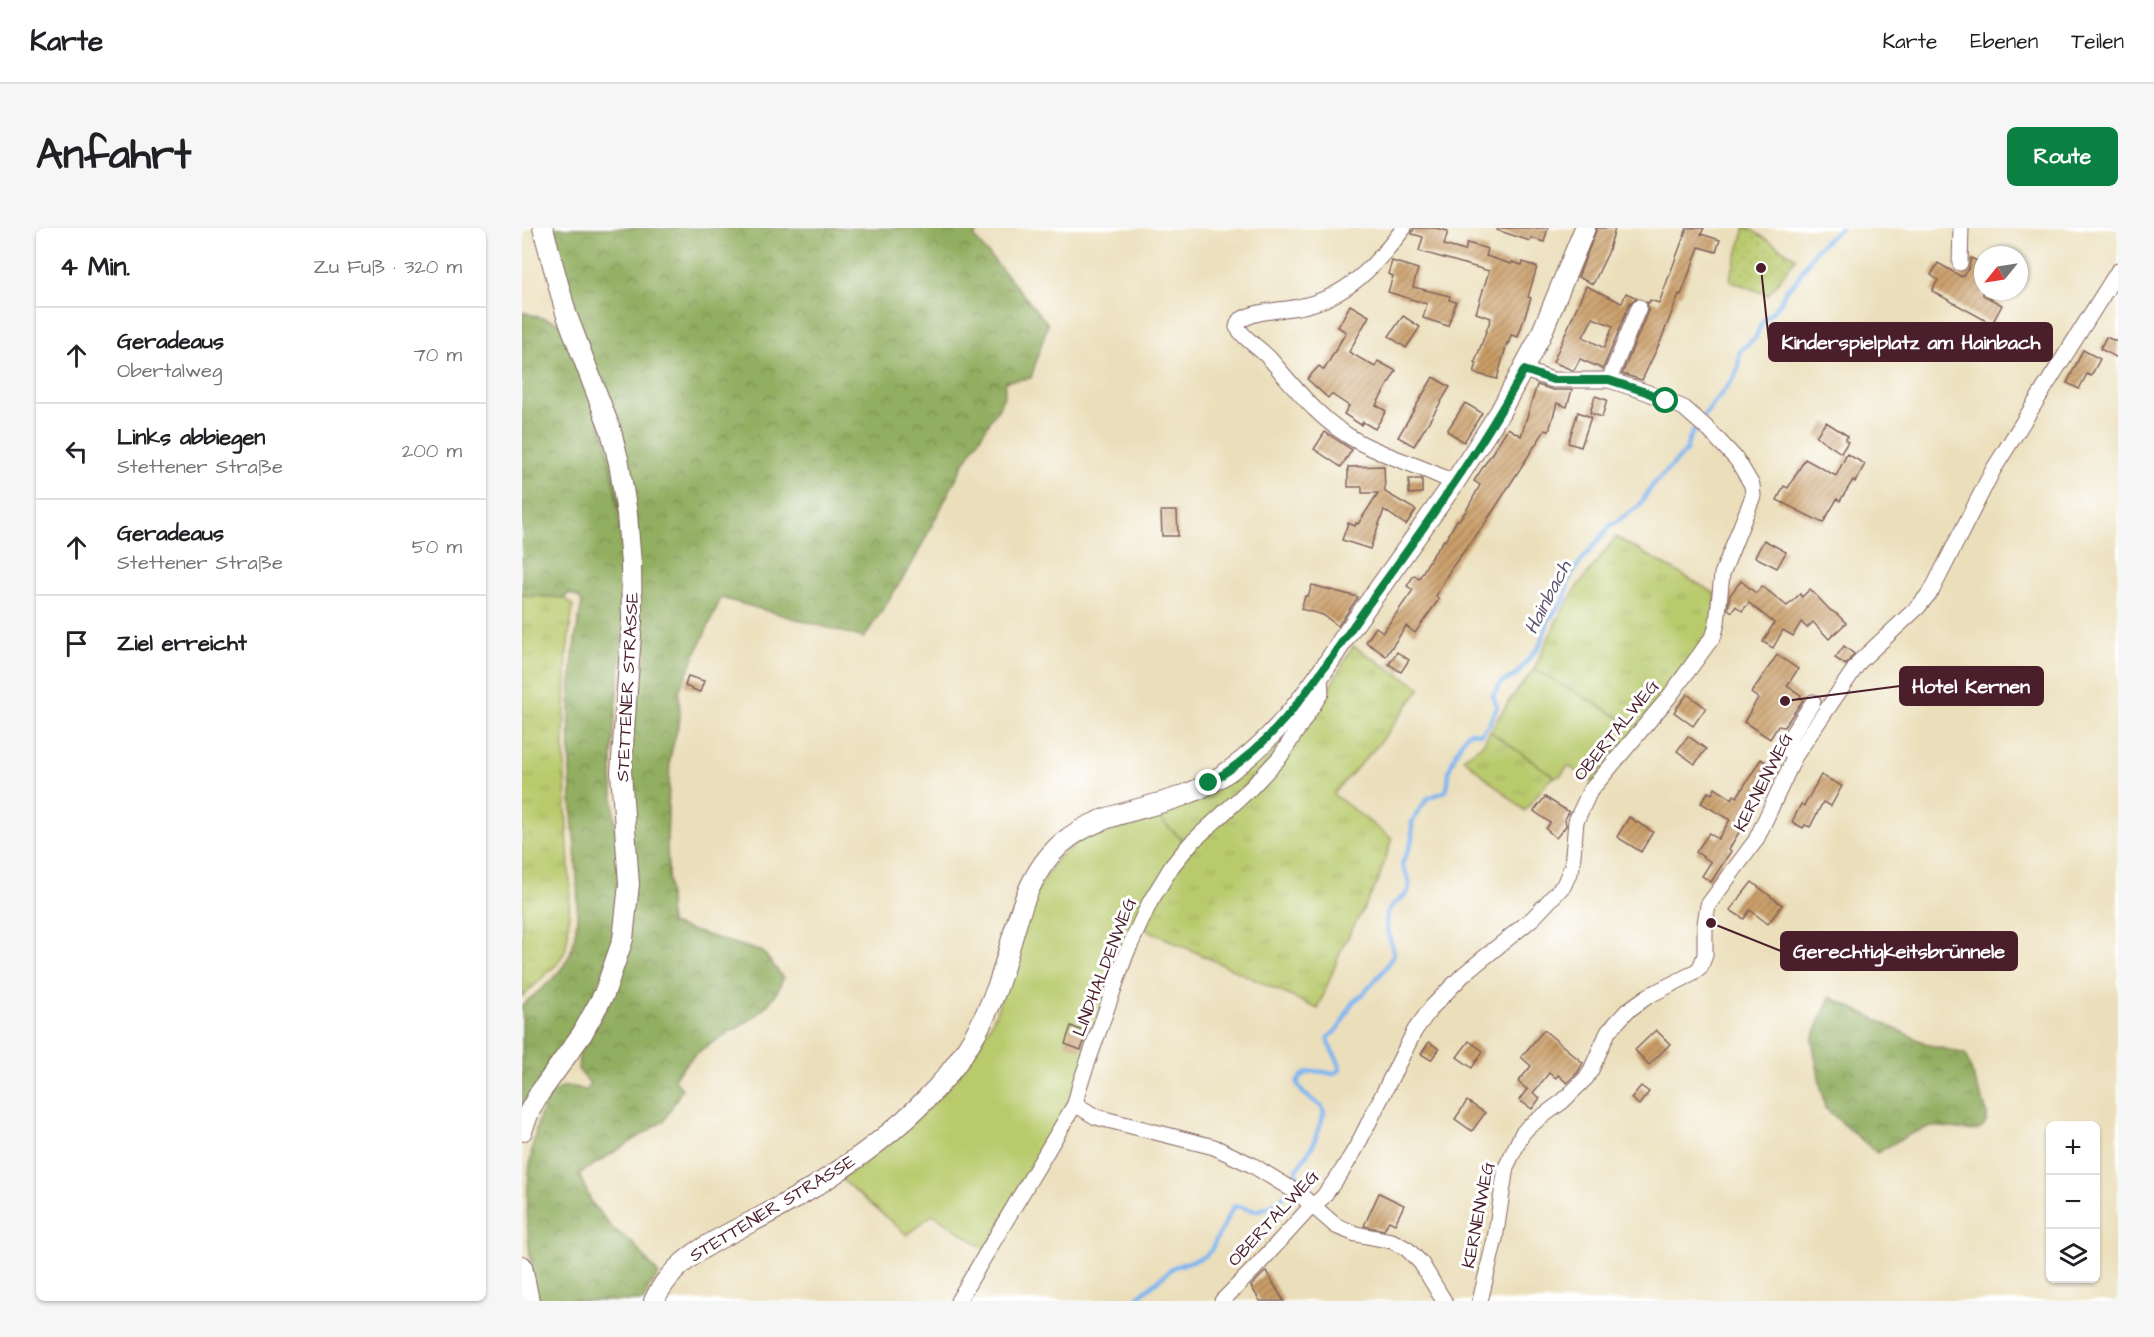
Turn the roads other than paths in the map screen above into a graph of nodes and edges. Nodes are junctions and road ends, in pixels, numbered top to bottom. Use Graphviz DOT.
graph roads {
  1 [pos="543,228"];
  2 [pos="1404,228"];
  3 [pos="1585,228"];
  4 [pos="1961,228"];
  5 [pos="1960,263"];
  6 [pos="2118,271"];
  7 [pos="1639,307"];
  8 [pos="1524,370"];
  9 [pos="1609,380"];
  10 [pos="1454,483"];
  11 [pos="1320,676"];
  12 [pos="1813,702"];
  13 [pos="1795,756"];
  14 [pos="1075,1104"];
  15 [pos="522,1131"];
  16 [pos="1313,1206"];
  17 [pos="522,1266"];
  18 [pos="529,1301"];
  19 [pos="654,1301"];
  20 [pos="958,1301"];
  21 [pos="1222,1301"];
  22 [pos="1444,1301"];
  23 [pos="1480,1301"];
  1 -- 15 [label="main road, STETTENER STRASSE"];
  2 -- 10 [label="street"];
  3 -- 8 [label="main road, STETTENER STRASSE"];
  4 -- 5 [label="street"];
  6 -- 13 [label="street, KERNENWEG"];
  7 -- 9 [label="street"];
  8 -- 9 [label="street, OBERTALWEG"];
  8 -- 10 [label="main road, STETTENER STRASSE"];
  9 -- 16 [label="street, OBERTALWEG"];
  10 -- 11 [label="main road, STETTENER STRASSE"];
  11 -- 14 [label="street, LINDHALDENWEG"];
  11 -- 19 [label="main road, STETTENER STRASSE"];
  12 -- 13 [label="street"];
  13 -- 23 [label="street, KERNENWEG"];
  14 -- 16 [label="street"];
  14 -- 20 [label="street, LINDHALDENWEG"];
  16 -- 21 [label="street, OBERTALWEG"];
  16 -- 22 [label="street"];
  17 -- 18 [label="main road"];
}
